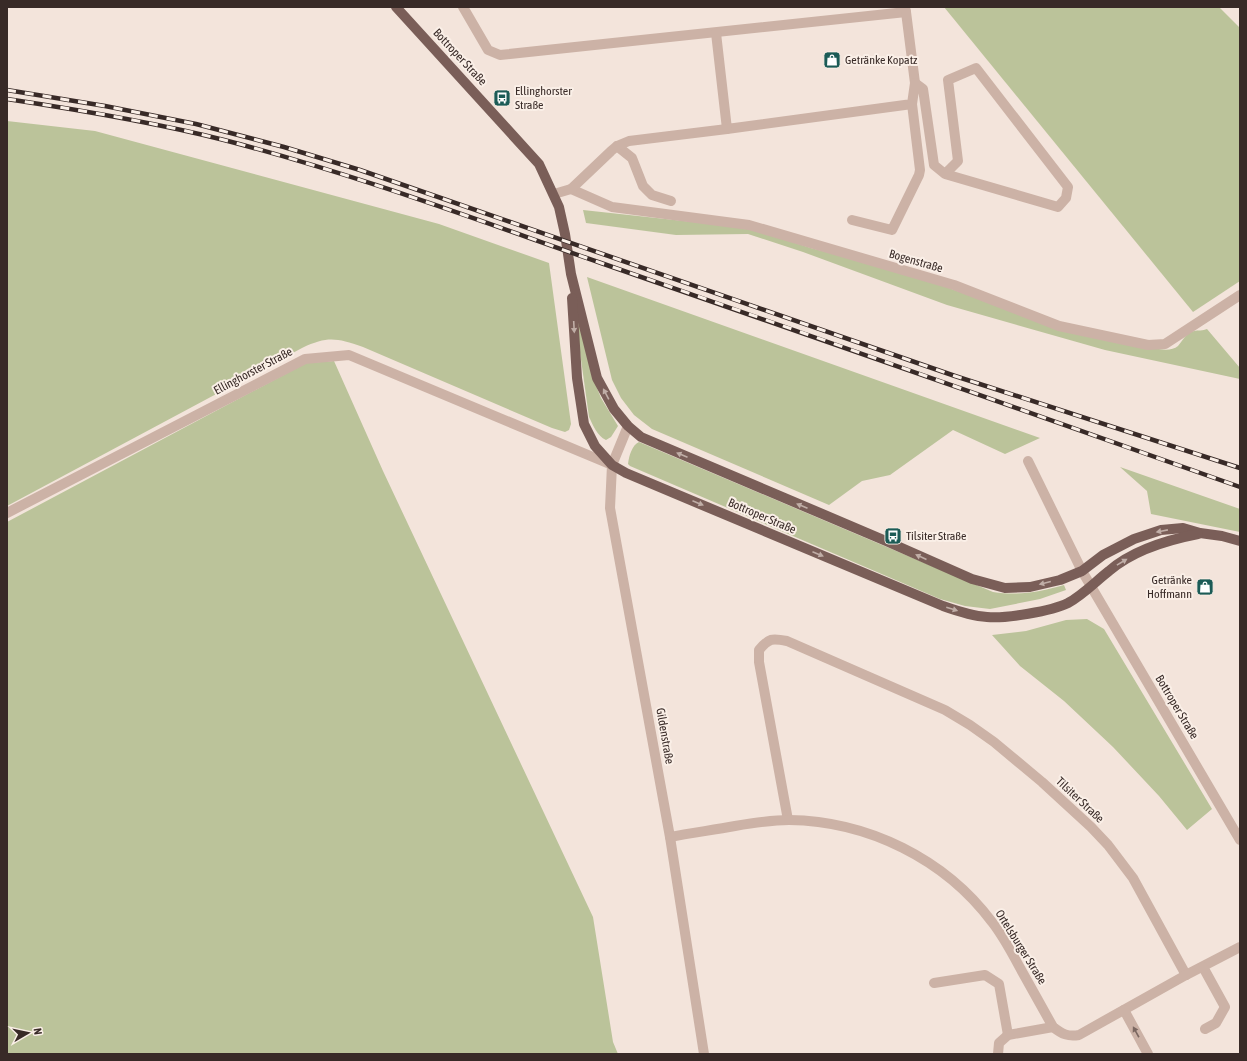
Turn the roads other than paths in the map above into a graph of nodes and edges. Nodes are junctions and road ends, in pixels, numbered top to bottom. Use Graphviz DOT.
graph roads {
  1 [pos="396,7"];
  2 [pos="463,7"];
  3 [pos="906,10"];
  4 [pos="716,33"];
  5 [pos="915,83"];
  6 [pos="912,104"];
  7 [pos="727,129"];
  8 [pos="617,146"];
  9 [pos="945,174"];
  10 [pos="571,189"];
  11 [pos="554,194"];
  12 [pos="672,201"];
  13 [pos="852,220"];
  14 [pos="571,274"];
  15 [pos="1240,295"];
  16 [pos="628,426"];
  17 [pos="1028,461"];
  18 [pos="612,465"];
  19 [pos="7,513"];
  20 [pos="1200,533"];
  21 [pos="1240,541"];
  22 [pos="1082,571"];
  23 [pos="1091,586"];
  24 [pos="788,820"];
  25 [pos="670,837"];
  26 [pos="1240,840"];
  27 [pos="1240,947"];
  28 [pos="1203,966"];
  29 [pos="1186,975"];
  30 [pos="934,983"];
  31 [pos="1124,1010"];
  32 [pos="1053,1027"];
  33 [pos="1205,1029"];
  34 [pos="1008,1035"];
  35 [pos="704,1054"];
  36 [pos="998,1054"];
  37 [pos="1148,1054"];
  1 -- 11 [label="main road, Bottroper Straße"];
  2 -- 4 [label="street"];
  3 -- 4 [label="street"];
  3 -- 5 [label="street"];
  4 -- 7 [label="street"];
  5 -- 6 [label="street"];
  5 -- 9 [label="street"];
  6 -- 7 [label="street"];
  6 -- 13 [label="street"];
  7 -- 8 [label="street"];
  8 -- 10 [label="street"];
  8 -- 12 [label="street"];
  9 -- 9 [label="street"];
  10 -- 11 [label="street"];
  10 -- 15 [label="street, Bogenstraße"];
  11 -- 14 [label="main road, Bottroper Straße"];
  16 -- 14 [label="main road, Bottroper Straße, one-way"];
  14 -- 18 [label="main road, Bottroper Straße, one-way"];
  16 -- 18 [label="street, Gildenstraße"];
  22 -- 16 [label="main road, Bottroper Straße, one-way"];
  17 -- 22 [label="street, Bottroper Straße"];
  18 -- 19 [label="street, Ellinghorster Straße"];
  18 -- 23 [label="main road, Bottroper Straße, one-way"];
  18 -- 25 [label="street, Gildenstraße"];
  20 -- 21 [label="main road"];
  20 -- 22 [label="main road, one-way"];
  23 -- 20 [label="main road, one-way"];
  22 -- 23 [label="street, Bottroper Straße"];
  23 -- 26 [label="street, Bottroper Straße"];
  24 -- 25 [label="street, Ortelsburger Straße"];
  24 -- 29 [label="street, Tilsiter Straße"];
  24 -- 32 [label="street, Ortelsburger Straße"];
  25 -- 35 [label="street, Gildenstraße"];
  27 -- 28 [label="street"];
  28 -- 29 [label="street"];
  28 -- 33 [label="street"];
  29 -- 31 [label="street"];
  30 -- 34 [label="street"];
  31 -- 32 [label="street"];
  37 -- 31 [label="street, one-way"];
  32 -- 34 [label="street"];
  34 -- 36 [label="street"];
}
